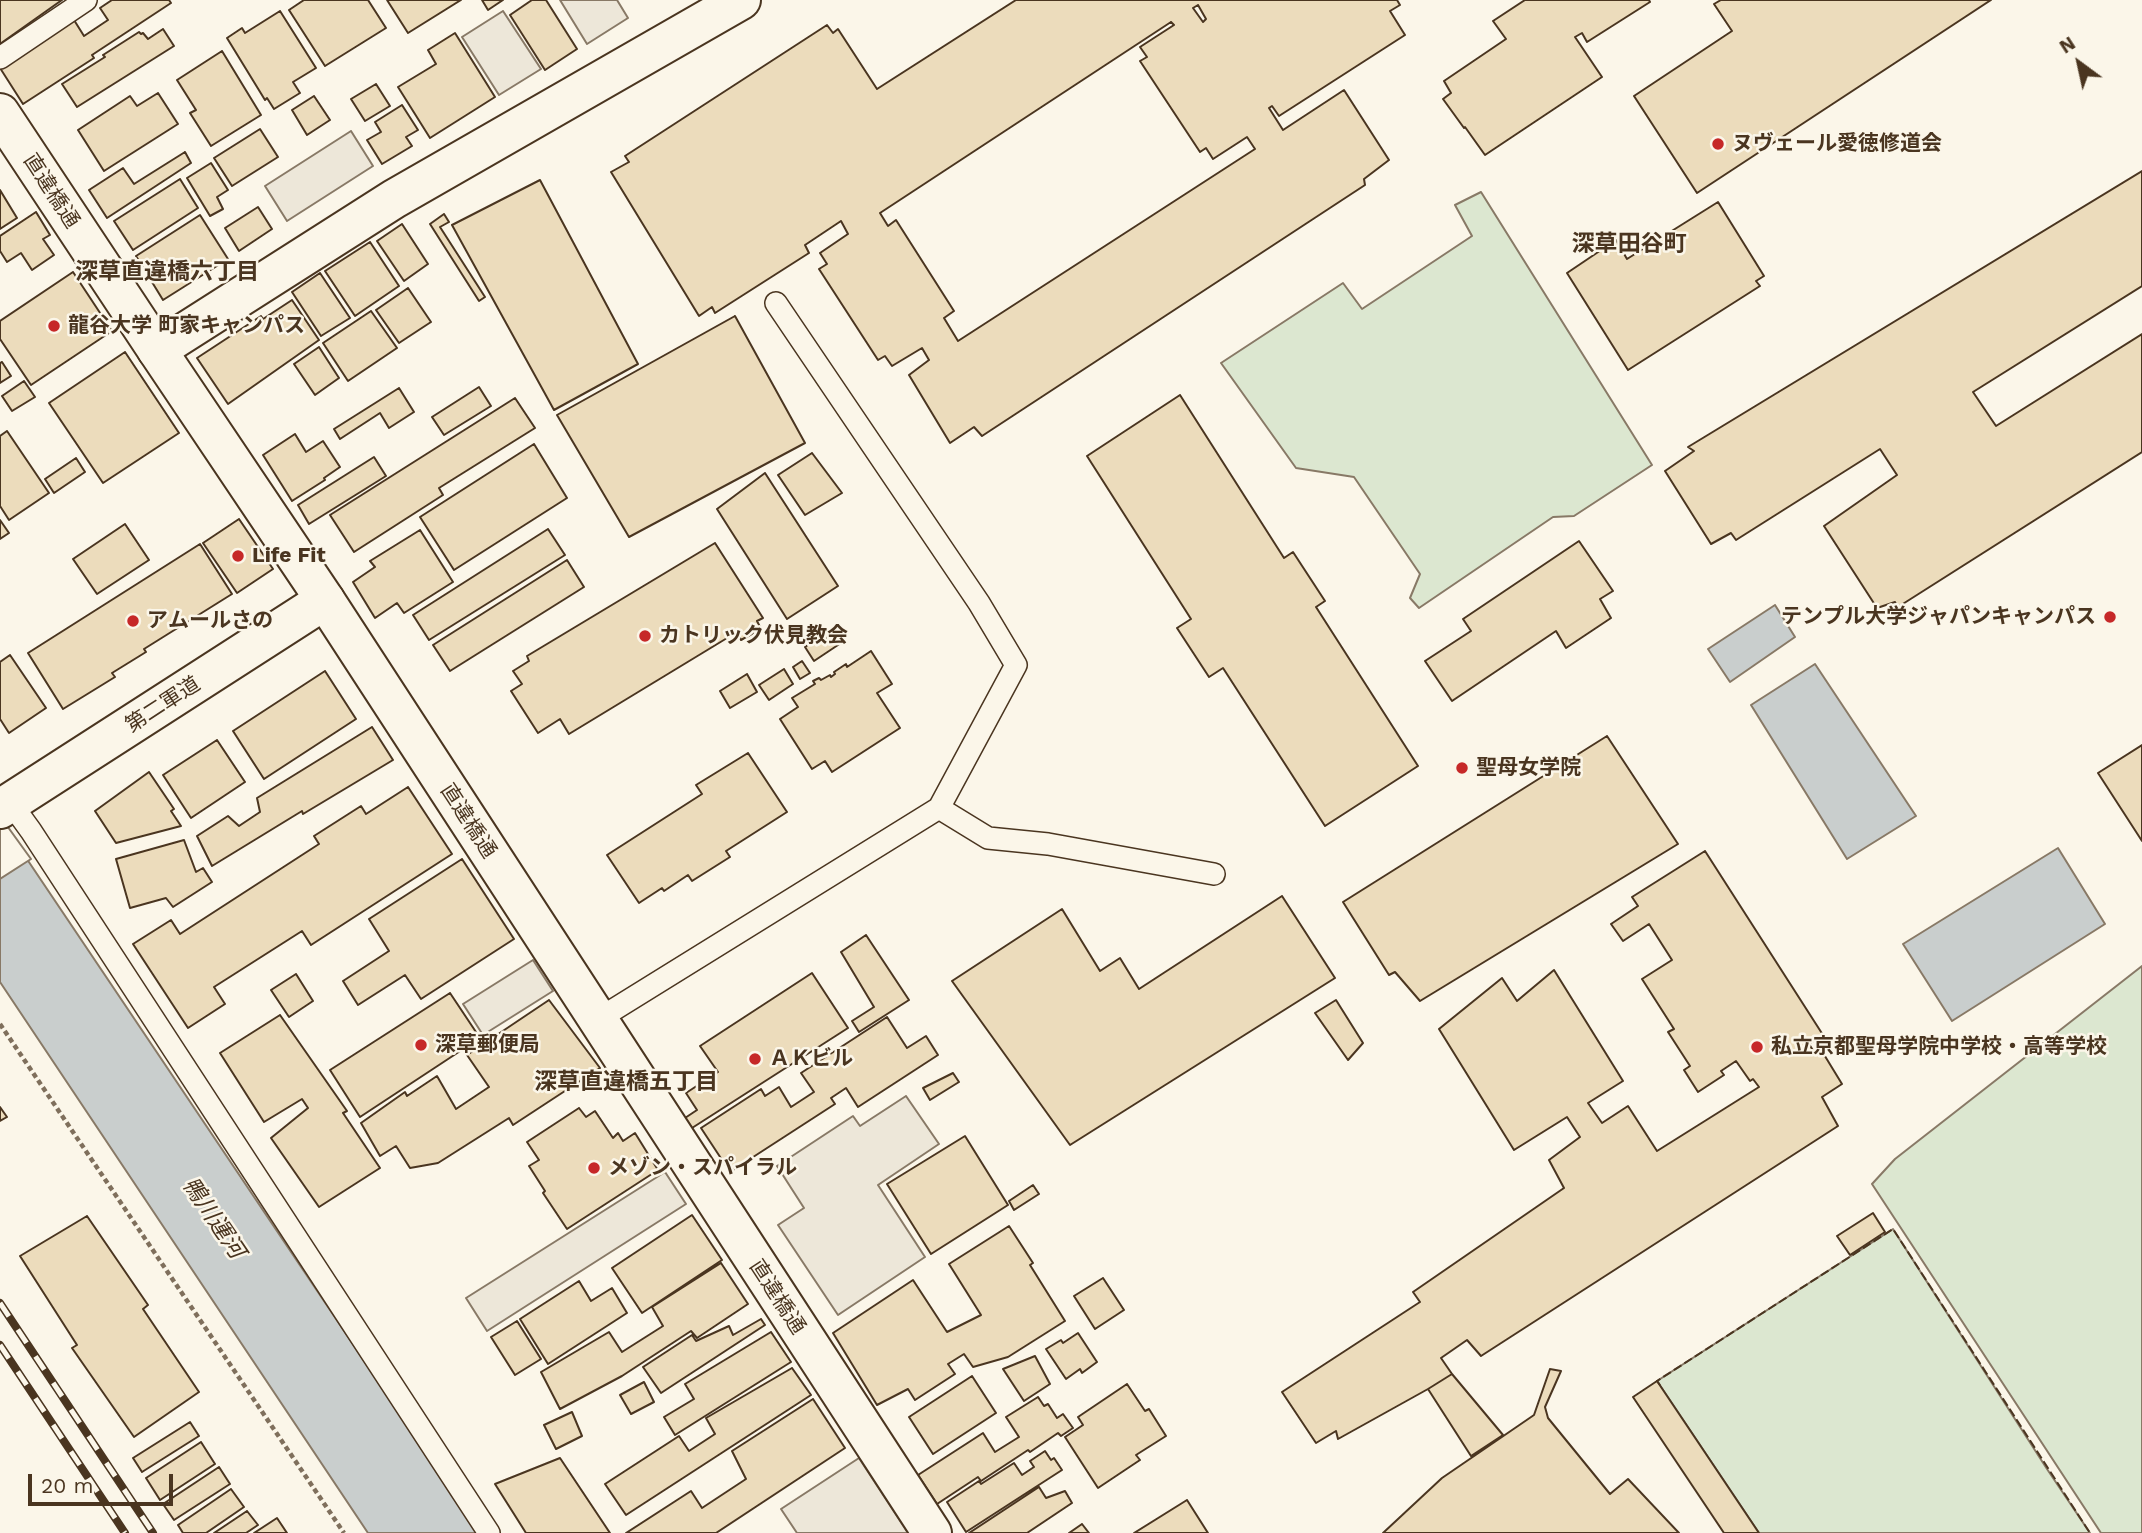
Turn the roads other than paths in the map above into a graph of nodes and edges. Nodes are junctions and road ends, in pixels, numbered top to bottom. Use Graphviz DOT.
graph roads {
  1 [pos="86,0"];
  2 [pos="741,0"];
  3 [pos="0,58"];
  4 [pos="0,113"];
  5 [pos="776,303"];
  6 [pos="157,350"];
  7 [pos="325,600"];
  8 [pos="5,805"];
  9 [pos="939,807"];
  10 [pos="1213,874"];
  11 [pos="597,1020"];
  12 [pos="489,1533"];
  13 [pos="932,1533"];
  1 -- 3 [label="lane"];
  2 -- 6 [label="street"];
  4 -- 6 [label="street, 直違橋通"];
  5 -- 9 [label="lane"];
  6 -- 7 [label="street, 直違橋通"];
  7 -- 8 [label="street, 第二軍道"];
  7 -- 11 [label="street, 直違橋通"];
  8 -- 12 [label="lane"];
  9 -- 10 [label="lane"];
  9 -- 11 [label="lane"];
  11 -- 13 [label="street, 直違橋通"];
}
